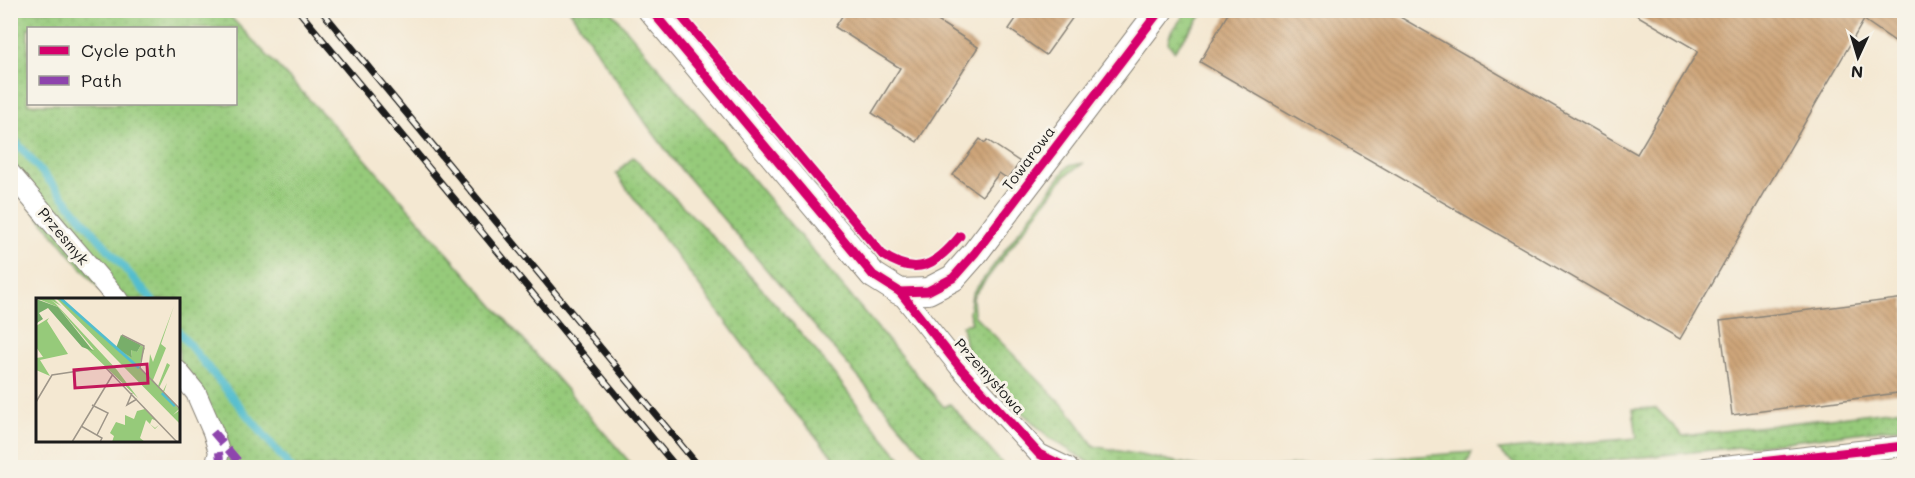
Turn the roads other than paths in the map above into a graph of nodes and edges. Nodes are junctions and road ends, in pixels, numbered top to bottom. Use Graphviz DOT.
graph roads {
  1 [pos="651,10"];
  2 [pos="1160,10"];
  3 [pos="10,173"];
  4 [pos="900,291"];
  5 [pos="116,298"];
  6 [pos="180,373"];
  7 [pos="1905,446"];
  8 [pos="215,468"];
  9 [pos="1068,468"];
  10 [pos="1706,468"];
  1 -- 4 [label="street"];
  2 -- 4 [label="street, Towarowa"];
  3 -- 5 [label="street, Przesmyk"];
  4 -- 9 [label="street, Przemysłowa"];
  6 -- 8 [label="street"];
  7 -- 10 [label="street"];
}
